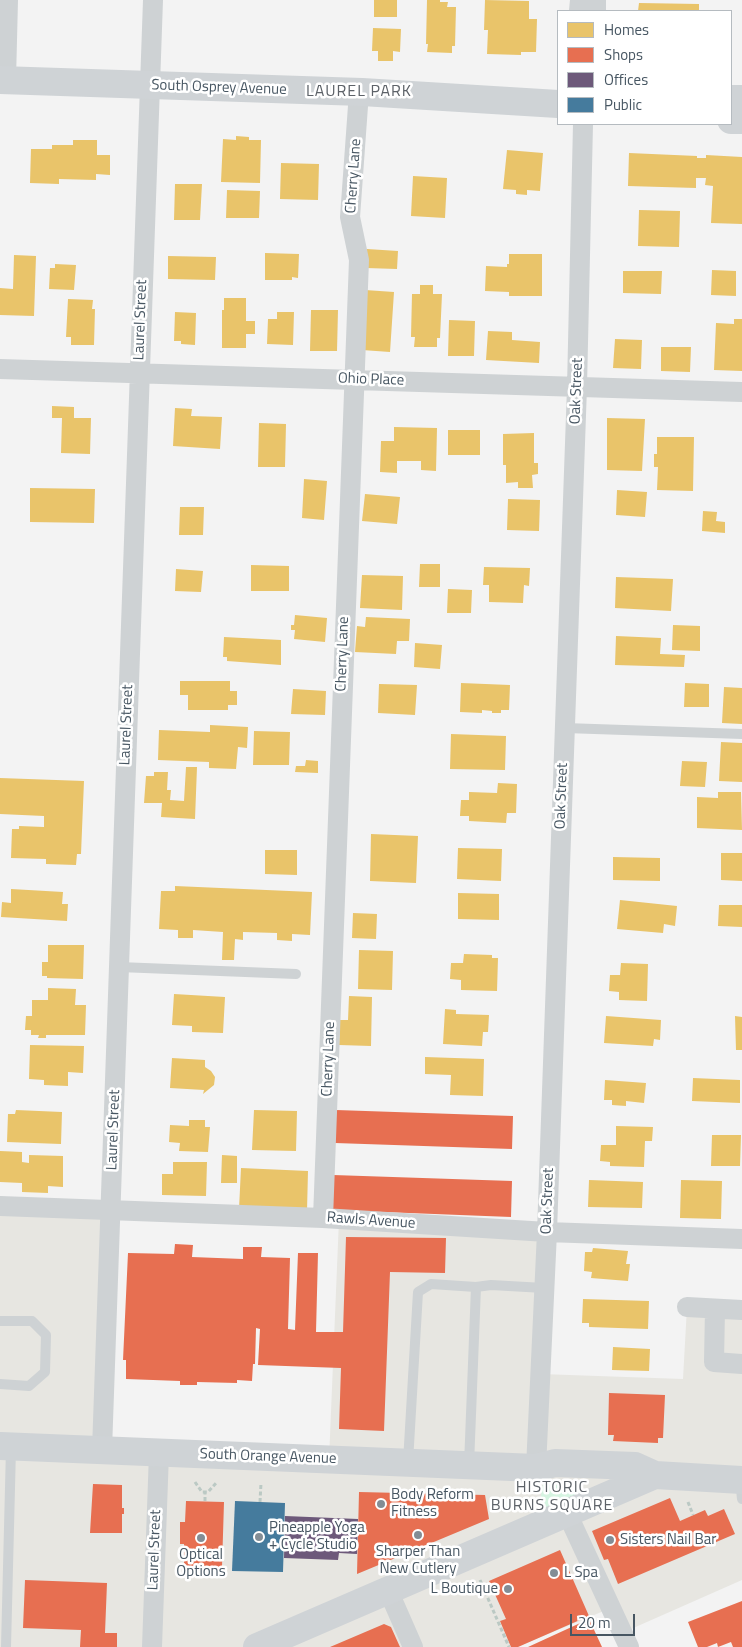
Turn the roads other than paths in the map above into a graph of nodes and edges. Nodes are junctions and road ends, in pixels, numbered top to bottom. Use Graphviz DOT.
graph roads {
  1 [pos="8,0"];
  2 [pos="154,0"];
  3 [pos="3,80"];
  4 [pos="150,86"];
  5 [pos="359,92"];
  6 [pos="557,104"];
  7 [pos="583,125"];
  8 [pos="0,369"];
  9 [pos="140,373"];
  10 [pos="353,379"];
  11 [pos="577,388"];
  12 [pos="742,392"];
  13 [pos="565,728"];
  14 [pos="742,734"];
  15 [pos="119,967"];
  16 [pos="296,974"];
  17 [pos="0,1206"];
  18 [pos="111,1210"];
  19 [pos="323,1218"];
  20 [pos="547,1232"];
  21 [pos="742,1238"];
  22 [pos="476,1288"];
  23 [pos="544,1288"];
  24 [pos="687,1307"];
  25 [pos="715,1309"];
  26 [pos="742,1310"];
  27 [pos="0,1321"];
  28 [pos="742,1364"];
  29 [pos="0,1384"];
  30 [pos="6,1446"];
  31 [pos="102,1450"];
  32 [pos="159,1452"];
  33 [pos="408,1463"];
  34 [pos="469,1465"];
  35 [pos="536,1468"];
  36 [pos="648,1478"];
  37 [pos="741,1486"];
  38 [pos="567,1513"];
  39 [pos="388,1590"];
  40 [pos="6,1647"];
  41 [pos="152,1647"];
  42 [pos="257,1647"];
  43 [pos="412,1647"];
  44 [pos="629,1647"];
  1 -- 3 [label="street"];
  2 -- 4 [label="street, Laurel Street"];
  3 -- 4 [label="street, South Osprey Avenue"];
  4 -- 5 [label="street, South Osprey Avenue"];
  4 -- 9 [label="street, Laurel Street"];
  5 -- 6 [label="street, South Osprey Avenue"];
  5 -- 10 [label="street, Cherry Lane"];
  7 -- 11 [label="street, Oak Street"];
  8 -- 9 [label="street, Ohio Place"];
  9 -- 10 [label="street, Ohio Place"];
  9 -- 15 [label="street, Laurel Street"];
  10 -- 11 [label="street, Ohio Place"];
  10 -- 19 [label="street, Cherry Lane"];
  11 -- 12 [label="street, Ohio Place"];
  11 -- 13 [label="street, Oak Street"];
  13 -- 14 [label="lane"];
  13 -- 20 [label="street, Oak Street"];
  15 -- 16 [label="lane"];
  15 -- 18 [label="street, Laurel Street"];
  17 -- 18 [label="street, Rawls Avenue"];
  18 -- 19 [label="street, Rawls Avenue"];
  18 -- 31 [label="street, Laurel Street"];
  19 -- 20 [label="street, Rawls Avenue"];
  20 -- 21 [label="street, Rawls Avenue"];
  20 -- 23 [label="street, Oak Street"];
  22 -- 23 [label="lane"];
  22 -- 33 [label="lane"];
  22 -- 34 [label="lane"];
  23 -- 35 [label="street, Oak Street"];
  24 -- 25 [label="street"];
  25 -- 26 [label="street"];
  25 -- 28 [label="street"];
  27 -- 29 [label="lane"];
  30 -- 31 [label="street, South Orange Avenue"];
  30 -- 40 [label="lane"];
  31 -- 32 [label="street, South Orange Avenue"];
  32 -- 33 [label="street, South Orange Avenue"];
  32 -- 41 [label="street, Laurel Street"];
  33 -- 34 [label="street, South Orange Avenue"];
  34 -- 35 [label="street, South Orange Avenue"];
  35 -- 36 [label="street, South Orange Avenue"];
  36 -- 37 [label="street, South Orange Avenue"];
  36 -- 38 [label="street"];
  38 -- 39 [label="street"];
  38 -- 44 [label="street"];
  39 -- 42 [label="street"];
  39 -- 43 [label="street"];
}
